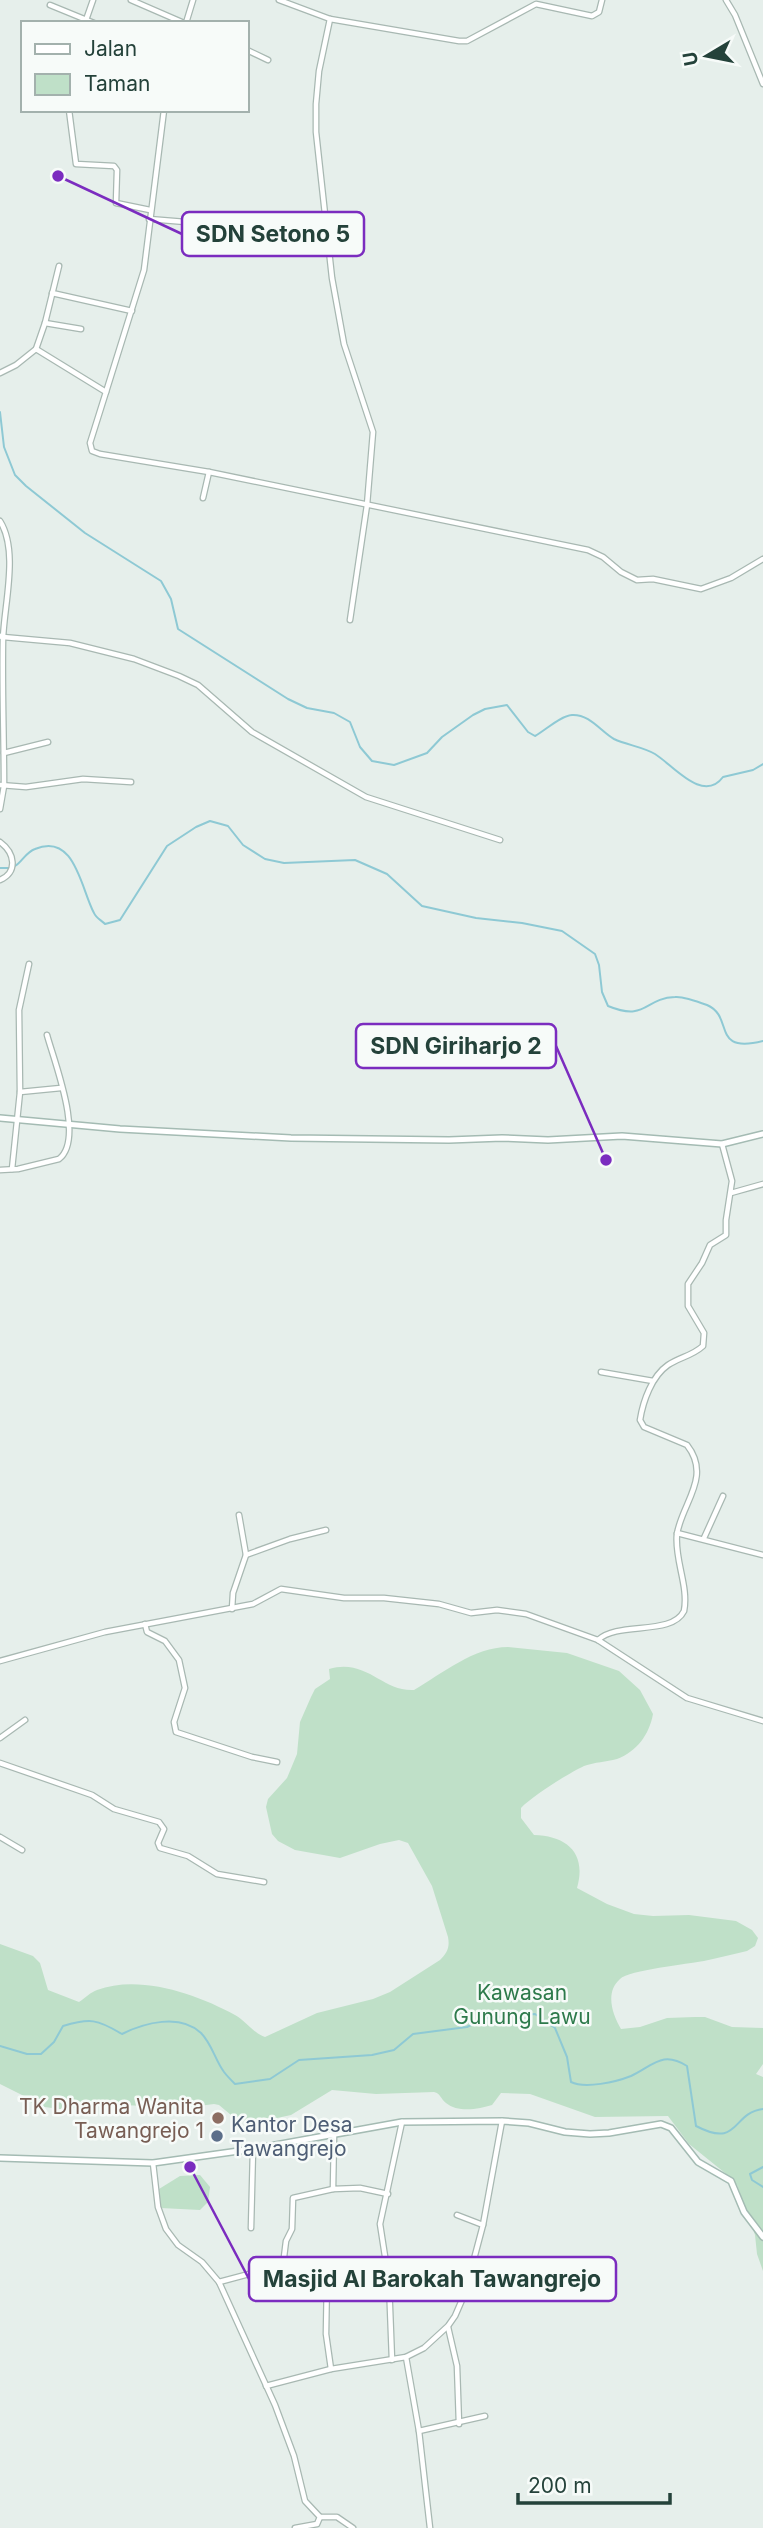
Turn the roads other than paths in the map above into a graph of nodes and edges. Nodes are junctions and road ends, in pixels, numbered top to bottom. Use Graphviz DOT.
graph roads {
  1 [pos="93,0"];
  2 [pos="131,0"];
  3 [pos="193,0"];
  4 [pos="279,0"];
  5 [pos="601,0"];
  6 [pos="726,0"];
  7 [pos="536,2"];
  8 [pos="50,5"];
  9 [pos="330,19"];
  10 [pos="86,20"];
  11 [pos="180,21"];
  12 [pos="186,21"];
  13 [pos="248,51"];
  14 [pos="268,60"];
  15 [pos="763,84"];
  16 [pos="69,112"];
  17 [pos="164,112"];
  18 [pos="150,210"];
  19 [pos="149,219"];
  20 [pos="260,228"];
  21 [pos="59,265"];
  22 [pos="52,293"];
  23 [pos="132,311"];
  24 [pos="45,323"];
  25 [pos="81,329"];
  26 [pos="36,349"];
  27 [pos="0,373"];
  28 [pos="106,392"];
  29 [pos="209,472"];
  30 [pos="203,498"];
  31 [pos="367,505"];
  32 [pos="0,521"];
  33 [pos="763,559"];
  34 [pos="350,620"];
  35 [pos="2,636"];
  36 [pos="48,742"];
  37 [pos="4,753"];
  38 [pos="131,782"];
  39 [pos="2,786"];
  40 [pos="0,809"];
  41 [pos="500,840"];
  42 [pos="0,842"];
  43 [pos="0,880"];
  44 [pos="29,964"];
  45 [pos="47,1035"];
  46 [pos="61,1088"];
  47 [pos="20,1092"];
  48 [pos="0,1118"];
  49 [pos="17,1120"];
  50 [pos="71,1125"];
  51 [pos="763,1134"];
  52 [pos="722,1144"];
  53 [pos="12,1169"];
  54 [pos="0,1170"];
  55 [pos="763,1184"];
  56 [pos="731,1193"];
  57 [pos="601,1372"];
  58 [pos="653,1381"];
  59 [pos="723,1496"];
  60 [pos="239,1515"];
  61 [pos="326,1530"];
  62 [pos="677,1533"];
  63 [pos="704,1538"];
  64 [pos="246,1555"];
  65 [pos="763,1555"];
  66 [pos="232,1609"];
  67 [pos="145,1624"];
  68 [pos="597,1640"];
  69 [pos="0,1661"];
  70 [pos="25,1720"];
  71 [pos="763,1721"];
  72 [pos="0,1738"];
  73 [pos="276,1762"];
  74 [pos="0,1763"];
  75 [pos="0,1837"];
  76 [pos="22,1850"];
  77 [pos="264,1882"];
  78 [pos="502,2121"];
  79 [pos="402,2122"];
  80 [pos="334,2135"];
  81 [pos="253,2149"];
  82 [pos="0,2158"];
  83 [pos="153,2163"];
  84 [pos="333,2189"];
  85 [pos="388,2194"];
  86 [pos="457,2215"];
  87 [pos="484,2225"];
  88 [pos="251,2228"];
  89 [pos="763,2237"];
  90 [pos="327,2277"];
  91 [pos="219,2282"];
  92 [pos="448,2326"];
  93 [pos="406,2357"];
  94 [pos="393,2360"];
  95 [pos="331,2369"];
  96 [pos="266,2386"];
  97 [pos="485,2416"];
  98 [pos="459,2424"];
  99 [pos="419,2431"];
  100 [pos="320,2517"];
  101 [pos="295,2528"];
  102 [pos="353,2528"];
  103 [pos="430,2528"];
  1 -- 10 [label="street"];
  2 -- 11 [label="street"];
  3 -- 12 [label="street"];
  4 -- 9 [label="street"];
  5 -- 7 [label="street"];
  6 -- 15 [label="street"];
  7 -- 9 [label="street"];
  8 -- 10 [label="street"];
  9 -- 31 [label="street"];
  13 -- 14 [label="street"];
  16 -- 18 [label="street"];
  17 -- 18 [label="street"];
  18 -- 19 [label="street"];
  19 -- 20 [label="street"];
  19 -- 23 [label="street"];
  21 -- 22 [label="street"];
  22 -- 23 [label="street"];
  22 -- 24 [label="street"];
  23 -- 28 [label="street"];
  24 -- 25 [label="street"];
  24 -- 26 [label="street"];
  26 -- 27 [label="street"];
  26 -- 28 [label="street"];
  28 -- 29 [label="street"];
  29 -- 30 [label="street"];
  29 -- 31 [label="street"];
  31 -- 33 [label="street"];
  31 -- 34 [label="street"];
  32 -- 35 [label="street"];
  35 -- 37 [label="street"];
  35 -- 41 [label="street"];
  36 -- 37 [label="street"];
  37 -- 39 [label="street"];
  38 -- 39 [label="street"];
  39 -- 40 [label="street"];
  42 -- 43 [label="street"];
  44 -- 47 [label="street"];
  45 -- 46 [label="street"];
  46 -- 47 [label="street"];
  46 -- 50 [label="street"];
  47 -- 49 [label="street"];
  48 -- 49 [label="main road"];
  49 -- 50 [label="main road"];
  49 -- 53 [label="street"];
  50 -- 52 [label="main road"];
  50 -- 53 [label="street"];
  51 -- 52 [label="main road"];
  52 -- 56 [label="street"];
  53 -- 54 [label="street"];
  55 -- 56 [label="street"];
  56 -- 58 [label="street"];
  57 -- 58 [label="street"];
  58 -- 62 [label="street"];
  59 -- 63 [label="street"];
  60 -- 64 [label="street"];
  61 -- 64 [label="street"];
  62 -- 63 [label="street"];
  62 -- 68 [label="street"];
  63 -- 65 [label="street"];
  64 -- 66 [label="street"];
  66 -- 67 [label="street"];
  66 -- 68 [label="street"];
  67 -- 69 [label="street"];
  67 -- 73 [label="street"];
  68 -- 71 [label="street"];
  70 -- 72 [label="street"];
  74 -- 77 [label="street"];
  75 -- 76 [label="street"];
  78 -- 79 [label="main road"];
  78 -- 87 [label="street"];
  78 -- 89 [label="main road"];
  79 -- 80 [label="main road"];
  79 -- 85 [label="street"];
  80 -- 81 [label="main road"];
  80 -- 84 [label="street"];
  81 -- 83 [label="main road"];
  81 -- 88 [label="street"];
  82 -- 83 [label="main road"];
  83 -- 91 [label="street"];
  84 -- 85 [label="street"];
  84 -- 91 [label="street"];
  85 -- 94 [label="street"];
  86 -- 87 [label="street"];
  87 -- 92 [label="street"];
  90 -- 95 [label="street"];
  91 -- 96 [label="street"];
  92 -- 93 [label="street"];
  92 -- 98 [label="street"];
  93 -- 94 [label="street"];
  93 -- 99 [label="street"];
  94 -- 95 [label="street"];
  95 -- 96 [label="street"];
  96 -- 100 [label="street"];
  97 -- 98 [label="street"];
  98 -- 99 [label="street"];
  99 -- 103 [label="street"];
  100 -- 101 [label="street"];
  100 -- 102 [label="street"];
}
